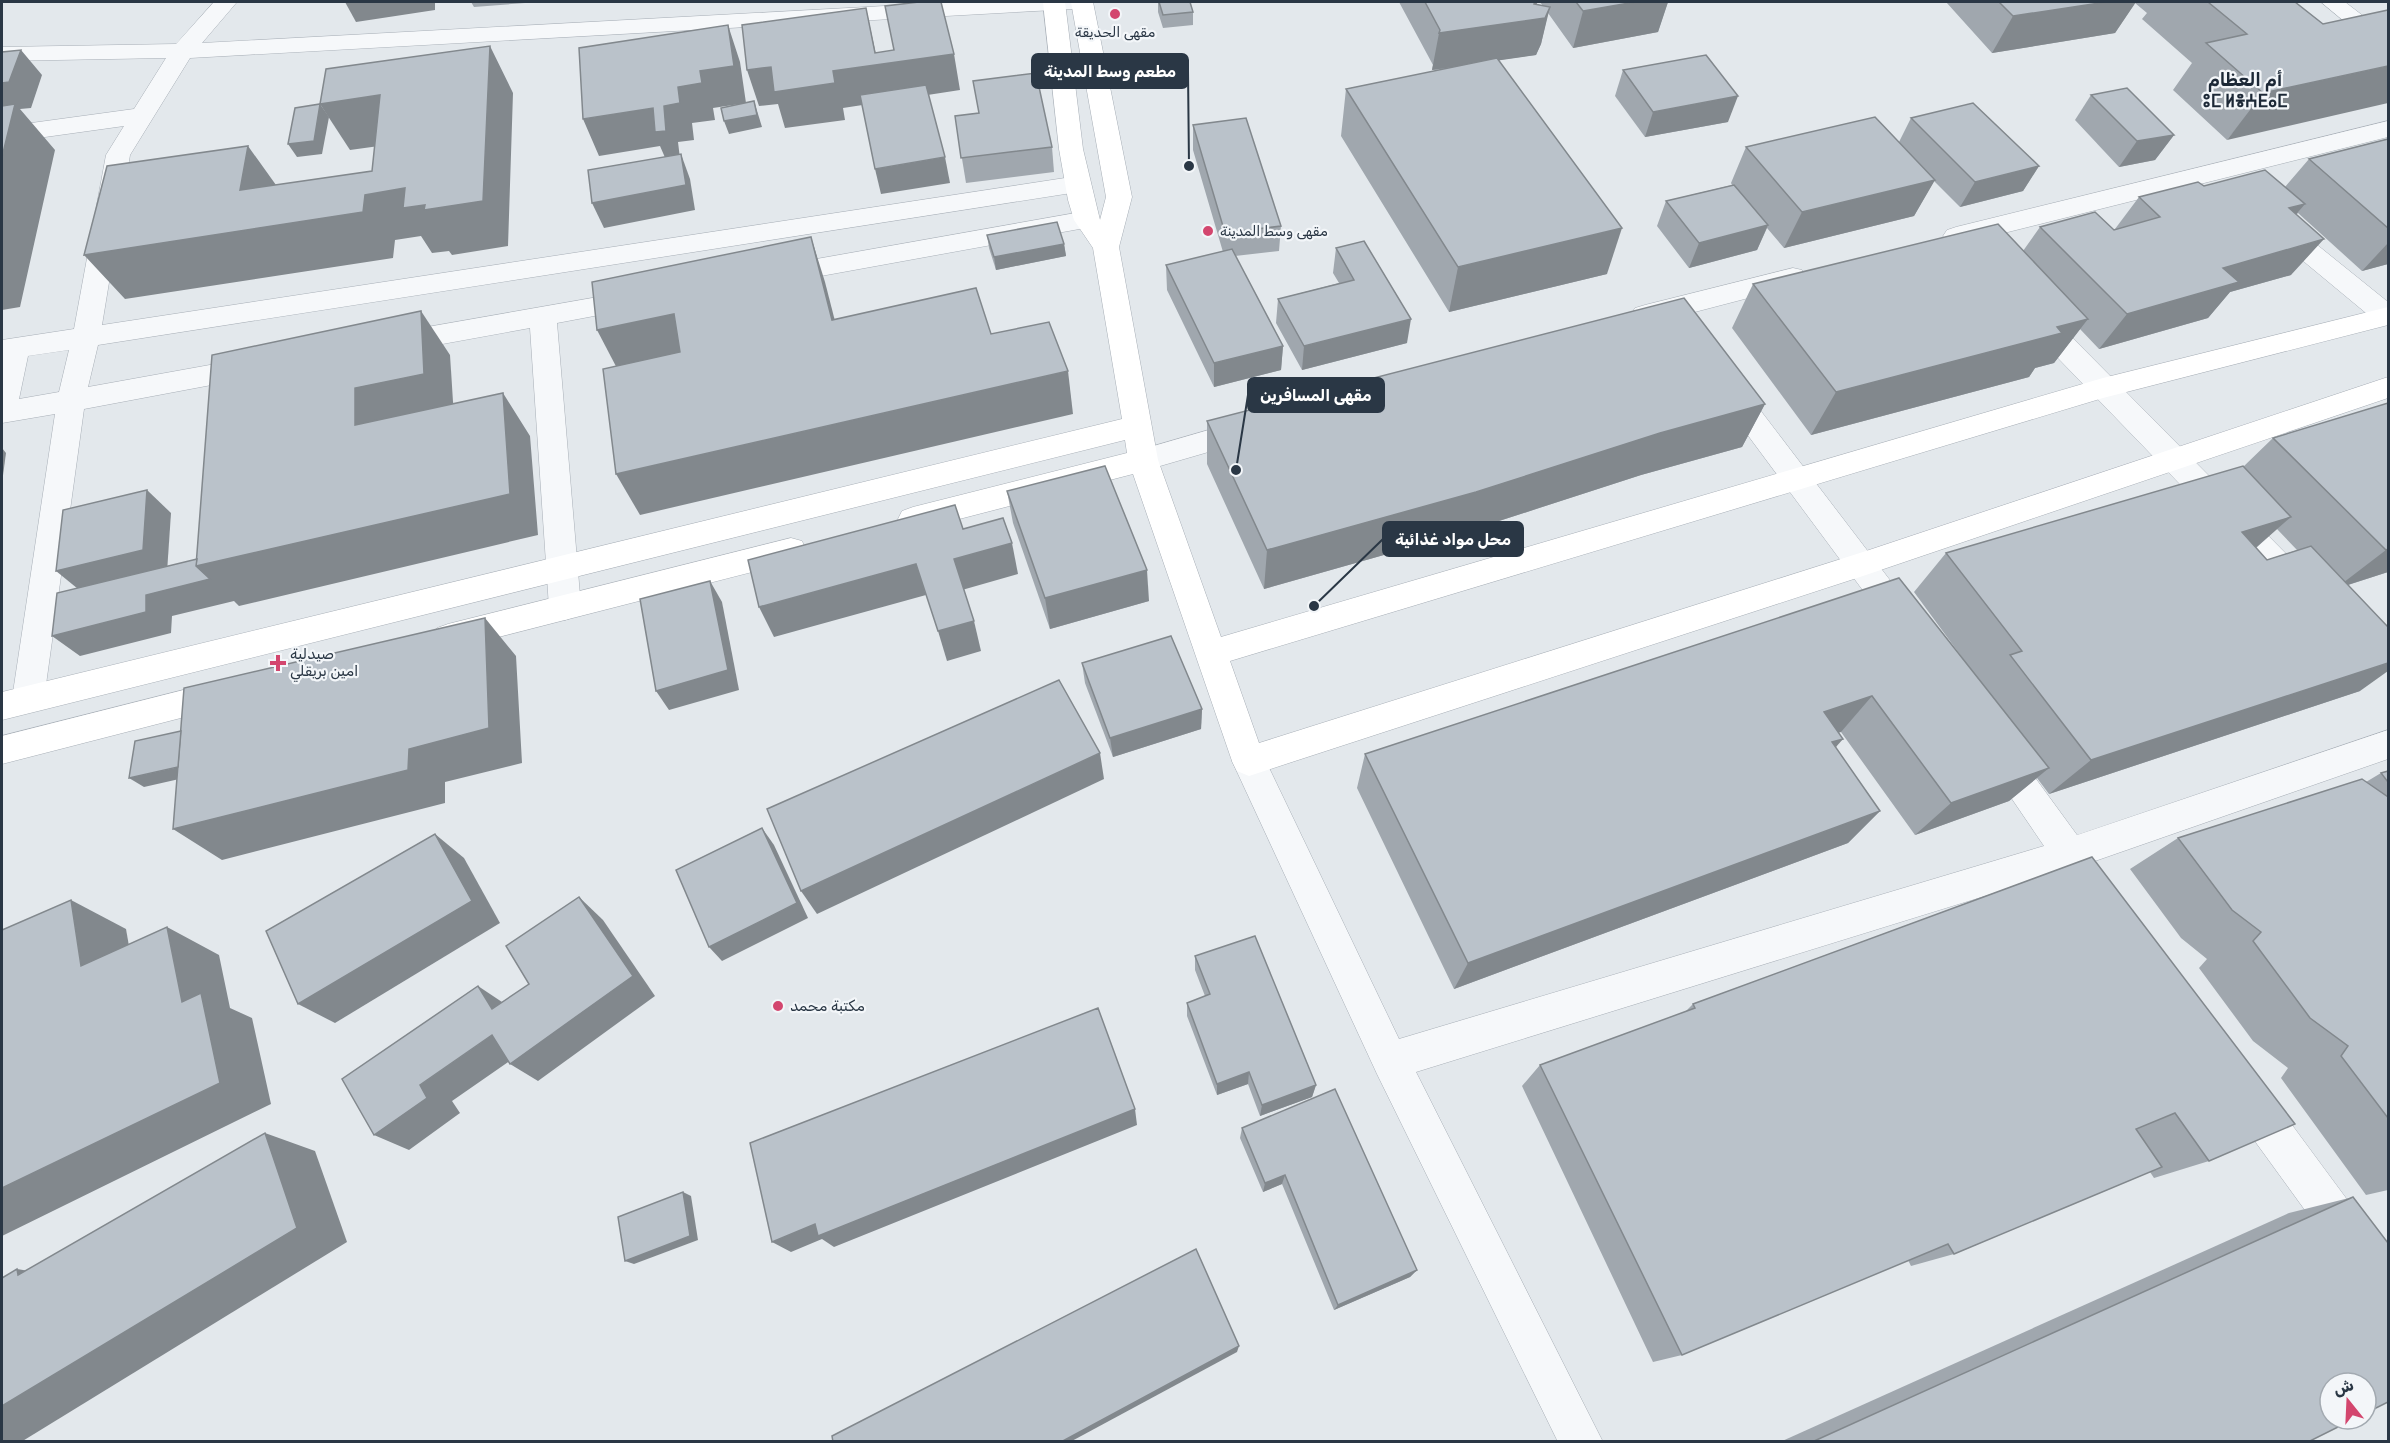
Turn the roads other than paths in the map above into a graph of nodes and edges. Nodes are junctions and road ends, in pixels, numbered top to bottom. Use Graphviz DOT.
graph roads {
  1 [pos="226,2"];
  2 [pos="1060,2"];
  3 [pos="1082,2"];
  4 [pos="2332,2"];
  5 [pos="2388,46"];
  6 [pos="182,51"];
  7 [pos="2,54"];
  8 [pos="141,116"];
  9 [pos="2388,129"];
  10 [pos="2,135"];
  11 [pos="2211,173"];
  12 [pos="1078,184"];
  13 [pos="1087,220"];
  14 [pos="1106,247"];
  15 [pos="1982,261"];
  16 [pos="579,262"];
  17 [pos="1819,271"];
  18 [pos="507,273"];
  19 [pos="751,279"];
  20 [pos="2014,295"];
  21 [pos="658,296"];
  22 [pos="1669,309"];
  23 [pos="577,310"];
  24 [pos="543,316"];
  25 [pos="2388,316"];
  26 [pos="1623,322"];
  27 [pos="506,323"];
  28 [pos="86,337"];
  29 [pos="1690,337"];
  30 [pos="365,347"];
  31 [pos="9,348"];
  32 [pos="283,362"];
  33 [pos="1712,365"];
  34 [pos="2388,387"];
  35 [pos="2103,388"];
  36 [pos="71,399"];
  37 [pos="2,413"];
  38 [pos="1269,424"];
  39 [pos="1137,426"];
  40 [pos="2174,459"];
  41 [pos="1143,460"];
  42 [pos="1797,478"];
  43 [pos="888,525"];
  44 [pos="819,542"];
  45 [pos="1863,564"];
  46 [pos="561,568"];
  47 [pos="565,607"];
  48 [pos="2322,610"];
  49 [pos="415,645"];
  50 [pos="1925,651"];
  51 [pos="1211,653"];
  52 [pos="254,686"];
  53 [pos="15,703"];
  54 [pos="1980,728"];
  55 [pos="2388,745"];
  56 [pos="2,750"];
  57 [pos="1249,761"];
  58 [pos="2069,854"];
  59 [pos="2119,922"];
  60 [pos="1390,1061"];
  61 [pos="2232,1076"];
  62 [pos="2388,1289"];
  63 [pos="1581,1442"];
  1 -- 6 [label="street"];
  2 -- 6 [label="street"];
  2 -- 12 [label="main road"];
  3 -- 14 [label="main road"];
  4 -- 5 [label="street"];
  6 -- 7 [label="street"];
  6 -- 8 [label="street"];
  8 -- 10 [label="street"];
  8 -- 28 [label="street"];
  9 -- 11 [label="street"];
  11 -- 15 [label="street"];
  11 -- 25 [label="street"];
  12 -- 13 [label="main road"];
  12 -- 16 [label="street"];
  13 -- 14 [label="main road"];
  13 -- 19 [label="street"];
  14 -- 39 [label="main road"];
  16 -- 18 [label="street"];
  16 -- 23 [label="street"];
  17 -- 22 [label="street"];
  18 -- 27 [label="street"];
  18 -- 28 [label="street"];
  20 -- 35 [label="street"];
  21 -- 23 [label="street"];
  22 -- 26 [label="street"];
  22 -- 29 [label="street"];
  23 -- 24 [label="street"];
  24 -- 27 [label="street"];
  24 -- 46 [label="street"];
  25 -- 35 [label="main road"];
  27 -- 30 [label="street"];
  28 -- 31 [label="street"];
  28 -- 36 [label="street"];
  31 -- 37 [label="street"];
  32 -- 36 [label="street"];
  33 -- 42 [label="street"];
  34 -- 40 [label="main road"];
  35 -- 40 [label="street"];
  35 -- 42 [label="main road"];
  36 -- 37 [label="street"];
  36 -- 53 [label="street"];
  38 -- 41 [label="street"];
  39 -- 41 [label="main road"];
  39 -- 46 [label="main road"];
  40 -- 45 [label="main road"];
  40 -- 48 [label="street"];
  41 -- 43 [label="main road"];
  41 -- 51 [label="main road"];
  42 -- 45 [label="street"];
  42 -- 51 [label="main road"];
  44 -- 47 [label="main road"];
  45 -- 50 [label="street"];
  45 -- 57 [label="main road"];
  46 -- 47 [label="street"];
  46 -- 53 [label="main road"];
  47 -- 49 [label="main road"];
  51 -- 57 [label="main road"];
  52 -- 56 [label="main road"];
  54 -- 58 [label="street"];
  55 -- 58 [label="street"];
  57 -- 60 [label="street"];
  58 -- 59 [label="street"];
  58 -- 60 [label="street"];
  60 -- 63 [label="street"];
  61 -- 62 [label="street"];
}
